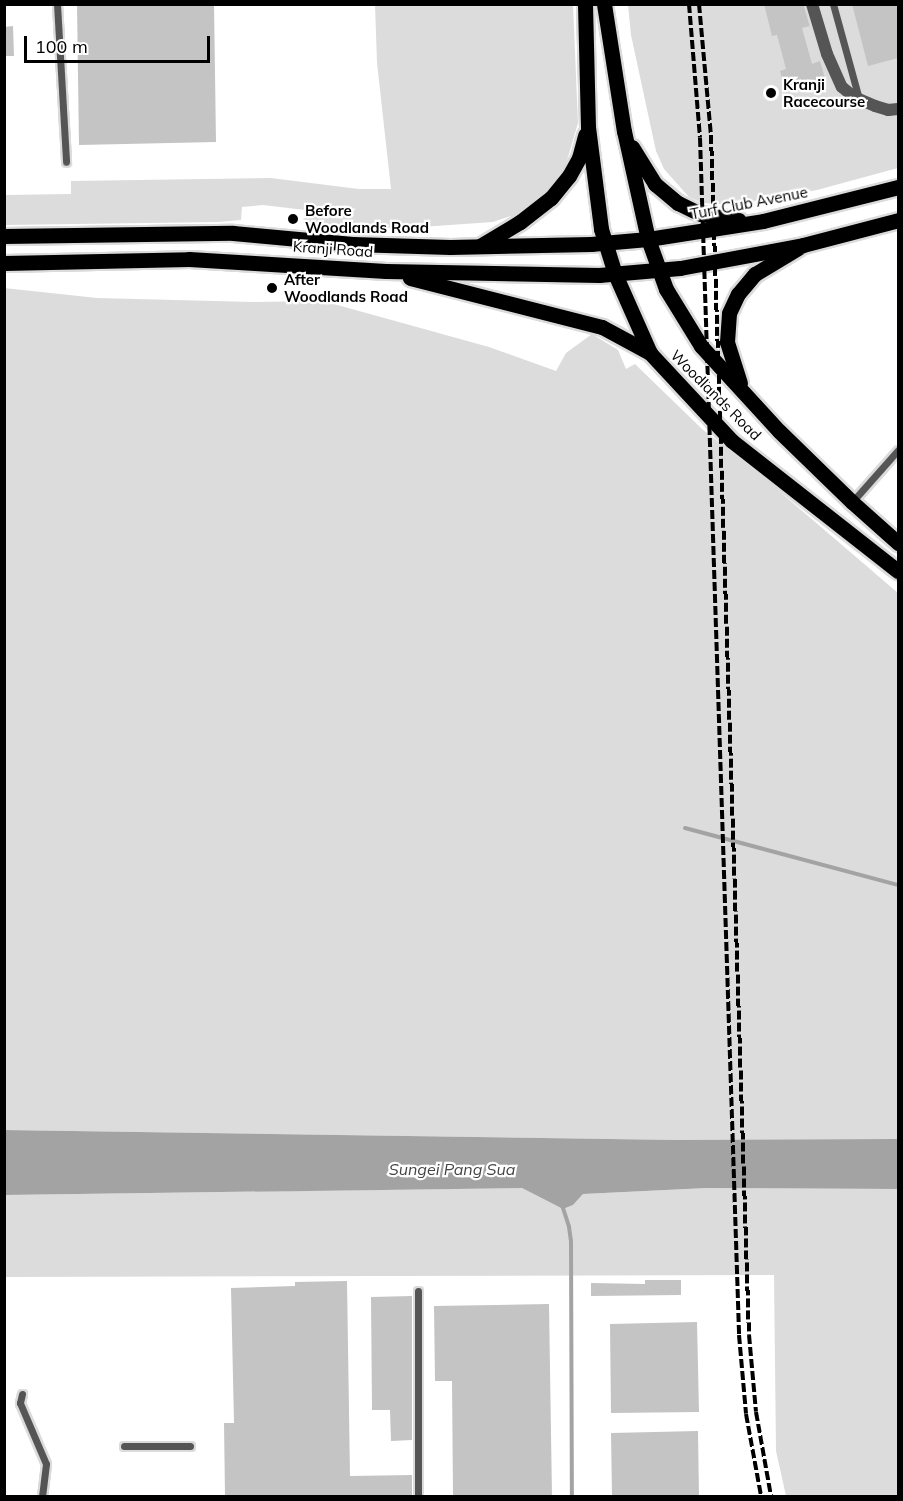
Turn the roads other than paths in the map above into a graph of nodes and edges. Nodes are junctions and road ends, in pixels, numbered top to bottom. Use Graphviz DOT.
graph roads {
  1 [pos="57,4"];
  2 [pos="585,4"];
  3 [pos="604,4"];
  4 [pos="812,4"];
  5 [pos="833,4"];
  6 [pos="859,99"];
  7 [pos="898,109"];
  8 [pos="588,127"];
  9 [pos="624,131"];
  10 [pos="66,162"];
  11 [pos="898,187"];
  12 [pos="898,220"];
  13 [pos="764,221"];
  14 [pos="4,236"];
  15 [pos="648,239"];
  16 [pos="604,243"];
  17 [pos="803,245"];
  18 [pos="480,246"];
  19 [pos="4,263"];
  20 [pos="660,269"];
  21 [pos="386,271"];
  22 [pos="615,273"];
  23 [pos="650,353"];
  24 [pos="743,390"];
  25 [pos="898,450"];
  26 [pos="852,502"];
  27 [pos="898,543"];
  28 [pos="898,571"];
  29 [pos="418,1291"];
  30 [pos="22,1395"];
  31 [pos="124,1446"];
  32 [pos="190,1446"];
  33 [pos="42,1497"];
  34 [pos="418,1497"];
  1 -- 10 [label="lane"];
  2 -- 8 [label="main road, Woodlands Road"];
  3 -- 9 [label="main road, Woodlands Road"];
  4 -- 6 [label="street"];
  5 -- 6 [label="lane"];
  6 -- 7 [label="street"];
  8 -- 16 [label="main road, Woodlands Road"];
  8 -- 18 [label="main road"];
  9 -- 13 [label="main road"];
  9 -- 15 [label="main road, Woodlands Road"];
  11 -- 13 [label="main road, Turf Club Avenue"];
  12 -- 17 [label="main road"];
  13 -- 15 [label="main road, Turf Club Avenue"];
  14 -- 18 [label="main road, Kranji Road"];
  15 -- 16 [label="main road, Turf Club Avenue"];
  15 -- 20 [label="main road, Woodlands Road"];
  16 -- 18 [label="main road, Kranji Road"];
  16 -- 22 [label="main road, Woodlands Road"];
  17 -- 20 [label="main road"];
  17 -- 24 [label="main road"];
  19 -- 21 [label="main road, Kranji Road"];
  20 -- 22 [label="main road, Kranji Road"];
  20 -- 24 [label="main road, Woodlands Road"];
  21 -- 22 [label="main road, Kranji Road"];
  21 -- 23 [label="main road"];
  22 -- 23 [label="main road, Woodlands Road"];
  23 -- 28 [label="main road, Woodlands Road"];
  24 -- 26 [label="main road, Woodlands Road"];
  25 -- 26 [label="lane"];
  26 -- 27 [label="main road, Woodlands Road"];
  29 -- 34 [label="lane"];
  30 -- 33 [label="lane"];
  31 -- 32 [label="lane"];
}
